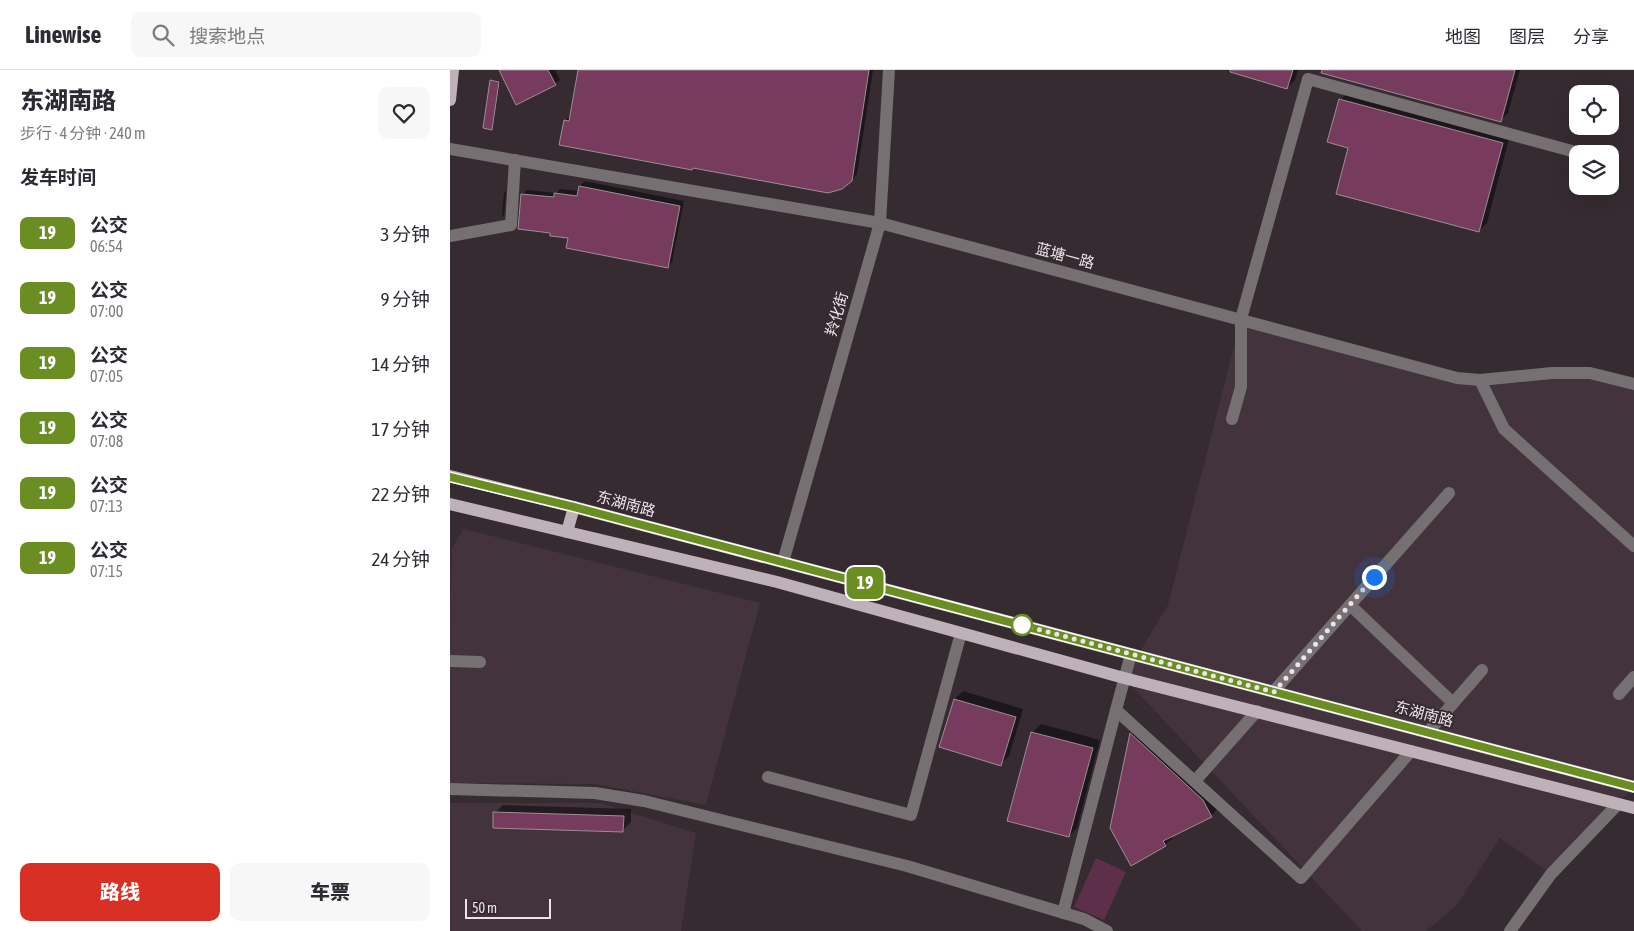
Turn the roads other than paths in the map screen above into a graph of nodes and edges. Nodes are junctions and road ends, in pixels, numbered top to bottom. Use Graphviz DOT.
graph roads {
  1 [pos="453,70"];
  2 [pos="889,70"];
  3 [pos="1309,75"];
  4 [pos="450,100"];
  5 [pos="450,148"];
  6 [pos="1569,150"];
  7 [pos="515,160"];
  8 [pos="880,223"];
  9 [pos="450,236"];
  10 [pos="1241,319"];
  11 [pos="1480,380"];
  12 [pos="1634,384"];
  13 [pos="1232,419"];
  14 [pos="450,476"];
  15 [pos="1449,493"];
  16 [pos="450,504"];
  17 [pos="574,507"];
  18 [pos="567,532"];
  19 [pos="1634,546"];
  20 [pos="783,562"];
  21 [pos="1350,606"];
  22 [pos="961,632"];
  23 [pos="1131,654"];
  24 [pos="450,661"];
  25 [pos="480,662"];
  26 [pos="1482,670"];
  27 [pos="1634,676"];
  28 [pos="1124,678"];
  29 [pos="1274,692"];
  30 [pos="1619,694"];
  31 [pos="1453,702"];
  32 [pos="1116,710"];
  33 [pos="1256,711"];
  34 [pos="1428,732"];
  35 [pos="1411,751"];
  36 [pos="768,777"];
  37 [pos="1195,782"];
  38 [pos="1634,786"];
  39 [pos="450,789"];
  40 [pos="1618,804"];
  41 [pos="1634,808"];
  42 [pos="1063,913"];
  43 [pos="1107,931"];
  44 [pos="1510,931"];
  1 -- 4 [label="main road"];
  2 -- 8 [label="street, 羚化街"];
  3 -- 6 [label="street"];
  3 -- 10 [label="street"];
  5 -- 7 [label="street, 蓝塘一路"];
  7 -- 8 [label="street, 蓝塘一路"];
  7 -- 9 [label="street"];
  8 -- 10 [label="street, 蓝塘一路"];
  8 -- 20 [label="street, 羚化街"];
  10 -- 11 [label="street, 蓝塘一路"];
  10 -- 13 [label="street"];
  11 -- 12 [label="street, 蓝塘一路"];
  11 -- 19 [label="street"];
  14 -- 17 [label="main road, 东湖南路"];
  15 -- 21 [label="street"];
  16 -- 18 [label="main road"];
  17 -- 18 [label="main road"];
  17 -- 20 [label="main road, 东湖南路"];
  18 -- 22 [label="main road"];
  20 -- 23 [label="main road, 东湖南路"];
  21 -- 29 [label="street"];
  21 -- 31 [label="street"];
  22 -- 28 [label="main road"];
  22 -- 36 [label="street"];
  23 -- 28 [label="street"];
  23 -- 29 [label="main road, 东湖南路"];
  24 -- 25 [label="street"];
  26 -- 31 [label="street"];
  27 -- 30 [label="street"];
  28 -- 32 [label="street"];
  28 -- 33 [label="main road"];
  29 -- 34 [label="main road, 东湖南路"];
  31 -- 34 [label="street"];
  32 -- 37 [label="street"];
  32 -- 42 [label="street"];
  33 -- 35 [label="main road"];
  33 -- 37 [label="street"];
  34 -- 38 [label="main road, 东湖南路"];
  35 -- 37 [label="street"];
  35 -- 40 [label="main road"];
  39 -- 42 [label="street"];
  40 -- 41 [label="main road"];
  40 -- 44 [label="street"];
  42 -- 43 [label="street"];
}
